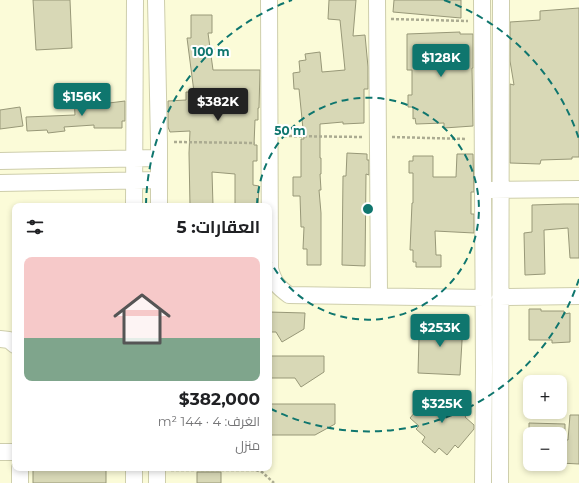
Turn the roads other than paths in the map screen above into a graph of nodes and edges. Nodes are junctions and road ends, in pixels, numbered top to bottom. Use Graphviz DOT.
graph roads {
  1 [pos="135,0"];
  2 [pos="156,0"];
  3 [pos="269,0"];
  4 [pos="377,0"];
  5 [pos="482,0"];
  6 [pos="501,0"];
  7 [pos="159,150"];
  8 [pos="134,159"];
  9 [pos="0,161"];
  10 [pos="134,180"];
  11 [pos="159,180"];
  12 [pos="0,183"];
  13 [pos="579,189"];
  14 [pos="483,190"];
  15 [pos="500,190"];
  16 [pos="134,203"];
  17 [pos="159,203"];
  18 [pos="270,203"];
  19 [pos="272,276"];
  20 [pos="379,296"];
  21 [pos="579,296"];
  22 [pos="500,297"];
  23 [pos="484,298"];
  24 [pos="0,339"];
  25 [pos="12,342"];
  26 [pos="0,452"];
  27 [pos="12,452"];
  28 [pos="20,471"];
  29 [pos="134,471"];
  30 [pos="20,483"];
  31 [pos="134,483"];
  32 [pos="483,483"];
  33 [pos="500,483"];
  1 -- 8 [label="street"];
  2 -- 7 [label="street"];
  3 -- 18 [label="street"];
  4 -- 20 [label="street"];
  5 -- 14 [label="street"];
  6 -- 15 [label="street"];
  7 -- 8 [label="street"];
  7 -- 11 [label="street"];
  8 -- 9 [label="street"];
  8 -- 10 [label="street"];
  10 -- 11 [label="street"];
  10 -- 12 [label="street"];
  10 -- 16 [label="street"];
  11 -- 17 [label="street"];
  13 -- 15 [label="street"];
  14 -- 15 [label="street"];
  14 -- 23 [label="street"];
  15 -- 22 [label="street"];
  19 -- 20 [label="street"];
  20 -- 23 [label="street"];
  21 -- 22 [label="street"];
  22 -- 33 [label="street"];
  23 -- 32 [label="street"];
  24 -- 25 [label="street"];
  26 -- 27 [label="street"];
  28 -- 30 [label="street"];
  29 -- 31 [label="street"];
}
